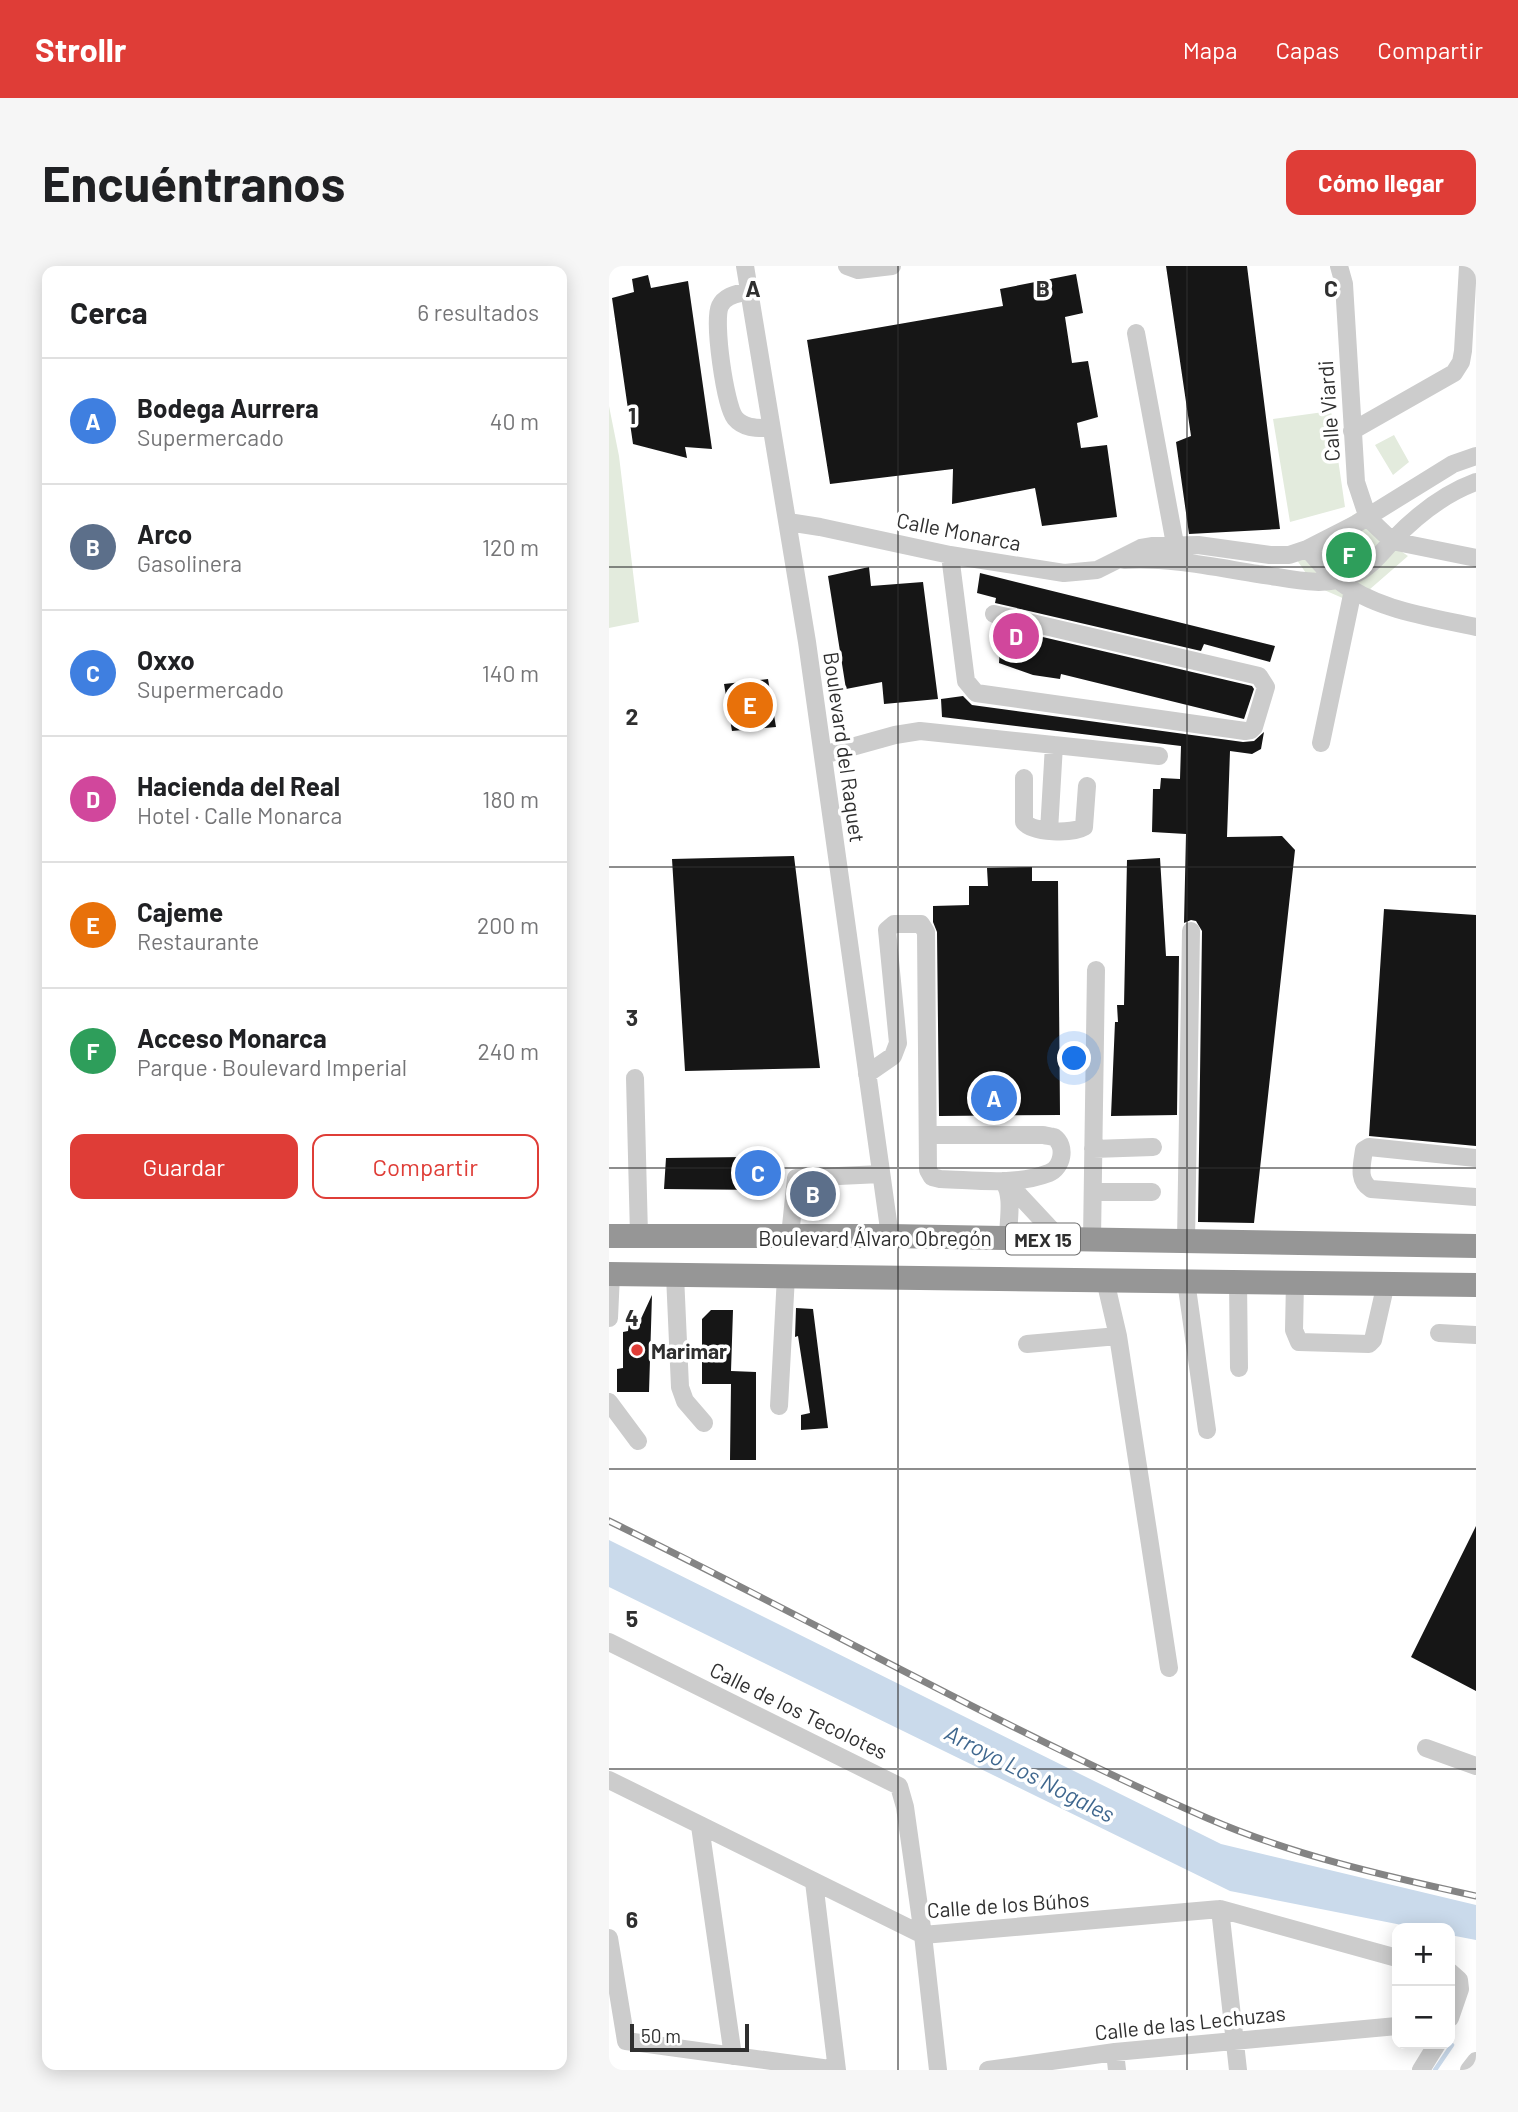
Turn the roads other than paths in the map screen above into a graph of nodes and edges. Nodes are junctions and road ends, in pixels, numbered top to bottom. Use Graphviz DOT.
graph roads {
  1 [pos="745,266"];
  2 [pos="847,266"];
  3 [pos="892,266"];
  4 [pos="1339,266"];
  5 [pos="1468,266"];
  6 [pos="748,291"];
  7 [pos="1136,333"];
  8 [pos="771,428"];
  9 [pos="1352,431"];
  10 [pos="1476,456"];
  11 [pos="1476,482"];
  12 [pos="1368,518"];
  13 [pos="788,522"];
  14 [pos="1392,541"];
  15 [pos="1175,544"];
  16 [pos="1307,549"];
  17 [pos="950,555"];
  18 [pos="1476,558"];
  19 [pos="1121,560"];
  20 [pos="1346,585"];
  21 [pos="994,614"];
  22 [pos="1476,627"];
  23 [pos="1321,743"];
  24 [pos="1054,745"];
  25 [pos="823,755"];
  26 [pos="1159,756"];
  27 [pos="1024,778"];
  28 [pos="1087,786"];
  29 [pos="1049,831"];
  30 [pos="1191,931"];
  31 [pos="1096,970"];
  32 [pos="867,1074"];
  33 [pos="635,1078"];
  34 [pos="928,1135"];
  35 [pos="1153,1147"];
  36 [pos="1093,1149"];
  37 [pos="1476,1157"];
  38 [pos="881,1174"];
  39 [pos="1009,1181"];
  40 [pos="1093,1192"];
  41 [pos="1152,1192"];
  42 [pos="1476,1197"];
  43 [pos="639,1235"];
  44 [pos="609,1236"];
  45 [pos="790,1236"];
  46 [pos="890,1236"];
  47 [pos="1008,1238"];
  48 [pos="1060,1239"];
  49 [pos="1092,1240"];
  50 [pos="1186,1241"];
  51 [pos="1476,1246"];
  52 [pos="610,1274"];
  53 [pos="675,1275"];
  54 [pos="786,1276"];
  55 [pos="1105,1280"];
  56 [pos="1186,1281"];
  57 [pos="1238,1282"];
  58 [pos="1295,1282"];
  59 [pos="1386,1283"];
  60 [pos="1476,1285"];
  61 [pos="609,1318"];
  62 [pos="1439,1333"];
  63 [pos="1476,1335"];
  64 [pos="1118,1336"];
  65 [pos="1027,1344"];
  66 [pos="1239,1368"];
  67 [pos="609,1402"];
  68 [pos="779,1406"];
  69 [pos="704,1423"];
  70 [pos="1207,1430"];
  71 [pos="638,1441"];
  72 [pos="609,1642"];
  73 [pos="1169,1668"];
  74 [pos="1426,1748"];
  75 [pos="1476,1766"];
  76 [pos="609,1780"];
  77 [pos="700,1826"];
  78 [pos="814,1882"];
  79 [pos="1220,1909"];
  80 [pos="923,1936"];
  81 [pos="609,1938"];
  82 [pos="1392,1957"];
  83 [pos="1455,1978"];
  84 [pos="1455,2004"];
  85 [pos="1392,2025"];
  86 [pos="1235,2039"];
  87 [pos="1434,2049"];
  88 [pos="733,2056"];
  89 [pos="1116,2061"];
  90 [pos="1476,2061"];
  91 [pos="837,2070"];
  92 [pos="938,2070"];
  93 [pos="988,2070"];
  94 [pos="1238,2070"];
  95 [pos="1421,2070"];
  96 [pos="1469,2070"];
  1 -- 6 [label="street, Boulevard del Raquet"];
  2 -- 3 [label="street"];
  4 -- 9 [label="street, Calle Viardi"];
  5 -- 9 [label="street"];
  6 -- 8 [label="street, Boulevard del Raquet"];
  6 -- 8 [label="street"];
  7 -- 15 [label="street"];
  8 -- 13 [label="street, Boulevard del Raquet"];
  9 -- 12 [label="street, Calle Viardi"];
  10 -- 12 [label="street"];
  11 -- 14 [label="street"];
  12 -- 14 [label="street, Calle Viardi"];
  12 -- 16 [label="street"];
  13 -- 17 [label="street, Calle Monarca"];
  13 -- 25 [label="street, Boulevard del Raquet"];
  14 -- 18 [label="street"];
  14 -- 20 [label="street"];
  15 -- 16 [label="street"];
  15 -- 19 [label="street"];
  16 -- 20 [label="street"];
  17 -- 19 [label="street, Calle Monarca"];
  17 -- 21 [label="street"];
  19 -- 20 [label="street"];
  20 -- 22 [label="street"];
  20 -- 23 [label="street"];
  24 -- 25 [label="street"];
  24 -- 26 [label="street"];
  24 -- 29 [label="street"];
  25 -- 32 [label="street, Boulevard del Raquet"];
  27 -- 29 [label="street"];
  28 -- 29 [label="street"];
  30 -- 50 [label="street"];
  31 -- 36 [label="street"];
  32 -- 34 [label="street"];
  32 -- 38 [label="street, Boulevard del Raquet"];
  33 -- 43 [label="street"];
  34 -- 39 [label="street"];
  34 -- 39 [label="street"];
  35 -- 36 [label="street"];
  36 -- 40 [label="street"];
  37 -- 42 [label="street"];
  38 -- 45 [label="street"];
  38 -- 46 [label="street, Boulevard del Raquet"];
  39 -- 47 [label="street"];
  39 -- 48 [label="street"];
  40 -- 41 [label="street"];
  40 -- 49 [label="street"];
  43 -- 44 [label="highway, Boulevard Álvaro Obregón / MEX 15"];
  43 -- 45 [label="highway, Boulevard Álvaro Obregón / MEX 15"];
  45 -- 46 [label="highway, Boulevard Álvaro Obregón / MEX 15"];
  46 -- 47 [label="highway, Boulevard Álvaro Obregón / MEX 15"];
  47 -- 48 [label="highway, Boulevard Álvaro Obregón / MEX 15"];
  48 -- 49 [label="highway, Boulevard Álvaro Obregón / MEX 15"];
  49 -- 50 [label="highway, Boulevard Álvaro Obregón / MEX 15"];
  50 -- 51 [label="highway, Boulevard Álvaro Obregón / MEX 15"];
  52 -- 53 [label="highway, Boulevard Álvaro Obregón / MEX 15"];
  52 -- 61 [label="street"];
  53 -- 54 [label="highway, Boulevard Álvaro Obregón / MEX 15"];
  53 -- 69 [label="street"];
  54 -- 55 [label="highway, Boulevard Álvaro Obregón / MEX 15"];
  54 -- 68 [label="street"];
  55 -- 56 [label="highway, Boulevard Álvaro Obregón / MEX 15"];
  55 -- 64 [label="street"];
  56 -- 57 [label="highway, Boulevard Álvaro Obregón / MEX 15"];
  56 -- 70 [label="street"];
  57 -- 58 [label="highway, Boulevard Álvaro Obregón / MEX 15"];
  57 -- 66 [label="street"];
  58 -- 59 [label="highway, Boulevard Álvaro Obregón / MEX 15"];
  58 -- 59 [label="street"];
  59 -- 60 [label="highway, Boulevard Álvaro Obregón / MEX 15"];
  62 -- 63 [label="street"];
  64 -- 65 [label="street"];
  64 -- 73 [label="street"];
  67 -- 71 [label="street"];
  72 -- 80 [label="street, Calle de los Tecolotes"];
  74 -- 75 [label="street"];
  76 -- 77 [label="street, Calle de los Búhos"];
  77 -- 78 [label="street, Calle de los Búhos"];
  77 -- 88 [label="street"];
  78 -- 80 [label="street, Calle de los Búhos"];
  78 -- 91 [label="street"];
  79 -- 80 [label="street, Calle de los Búhos"];
  79 -- 82 [label="street, Calle de los Búhos"];
  79 -- 86 [label="street"];
  80 -- 92 [label="street, Calle de los Tecolotes"];
  81 -- 88 [label="street"];
  83 -- 84 [label="street"];
  85 -- 86 [label="street, Calle de las Lechuzas"];
  86 -- 89 [label="street, Calle de las Lechuzas"];
  86 -- 94 [label="street"];
  87 -- 95 [label="street"];
  88 -- 91 [label="street"];
  89 -- 93 [label="street, Calle de las Lechuzas"];
  90 -- 96 [label="street"];
}
